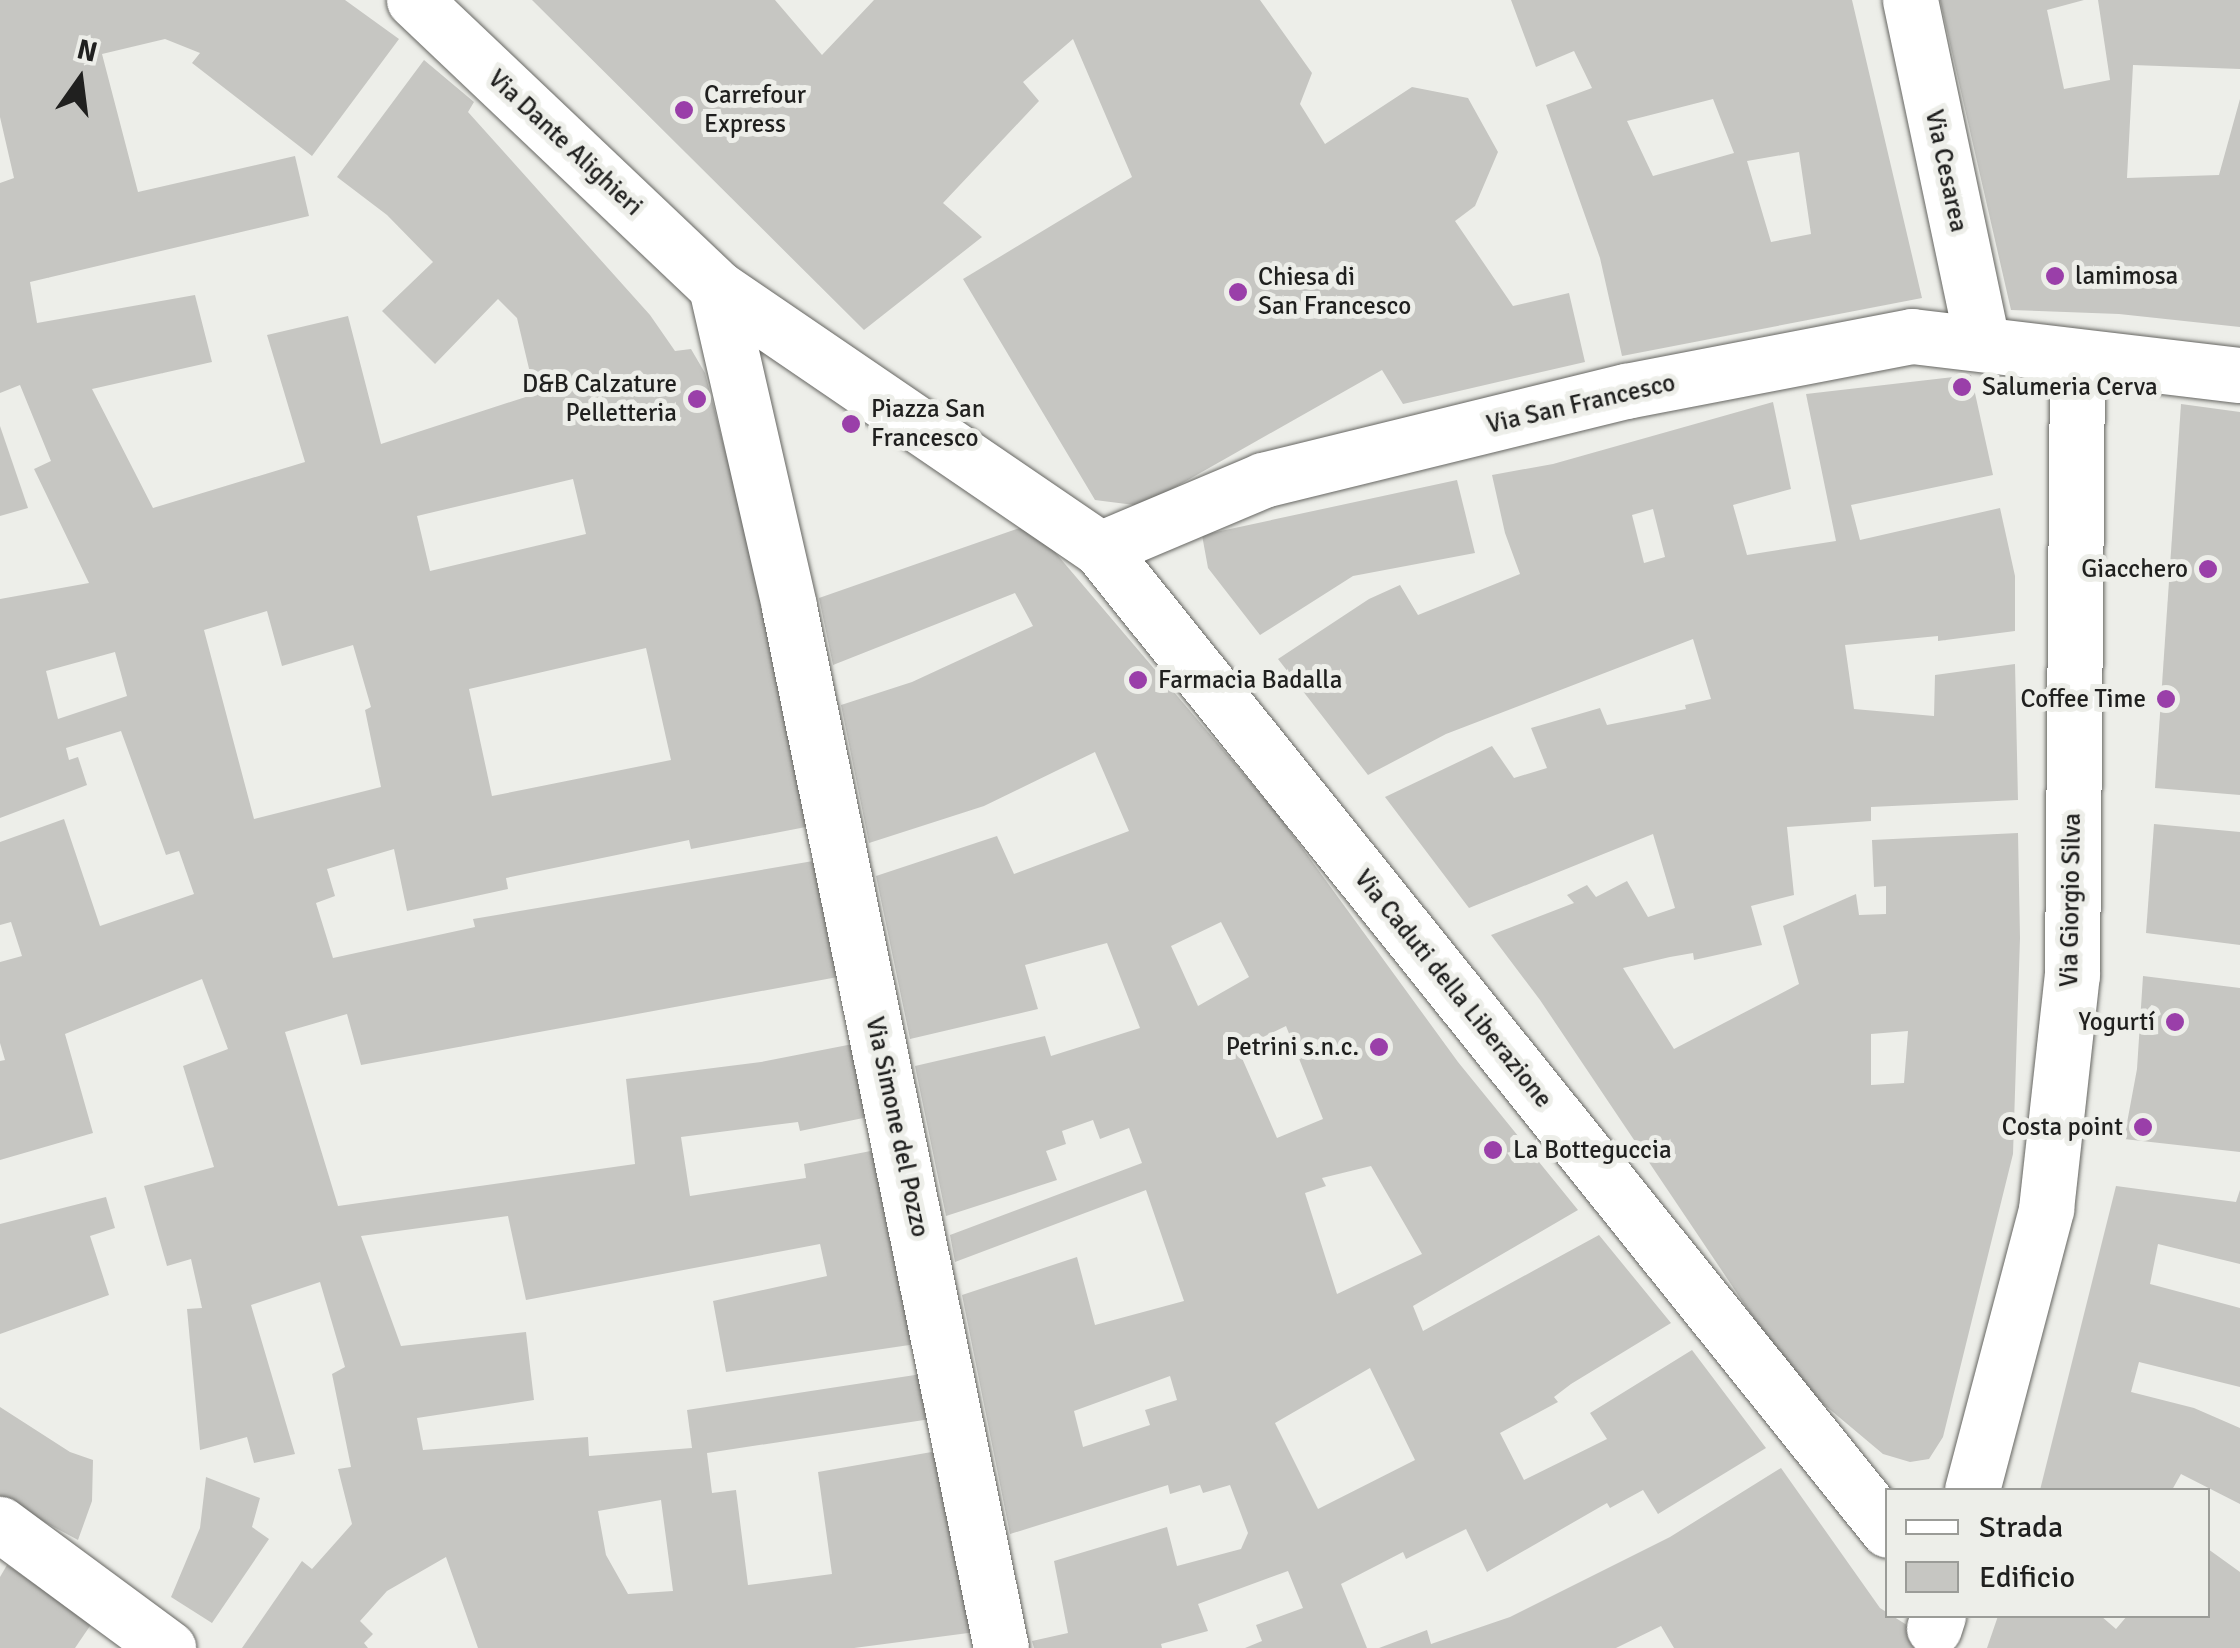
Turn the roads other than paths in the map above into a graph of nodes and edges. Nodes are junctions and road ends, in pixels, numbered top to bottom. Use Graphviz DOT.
graph roads {
  1 [pos="414,0"];
  2 [pos="1910,0"];
  3 [pos="716,286"];
  4 [pos="1982,342"];
  5 [pos="2077,359"];
  6 [pos="2240,375"];
  7 [pos="1100,549"];
  8 [pos="1973,1488"];
  9 [pos="0,1524"];
  10 [pos="1885,1526"];
  11 [pos="168,1648"];
  12 [pos="1001,1648"];
  1 -- 3 [label="street, Via Dante Alighieri"];
  2 -- 4 [label="street, Via Cesarea"];
  3 -- 7 [label="street, Via Caduti della Liberazione"];
  3 -- 12 [label="street, Via Simone del Pozzo"];
  4 -- 5 [label="street, Via San Francesco"];
  4 -- 7 [label="street, Via San Francesco"];
  5 -- 6 [label="street, Via San Francesco"];
  5 -- 8 [label="street, Via Giorgio Silva"];
  7 -- 10 [label="street, Via Caduti della Liberazione"];
  9 -- 11 [label="street"];
}
